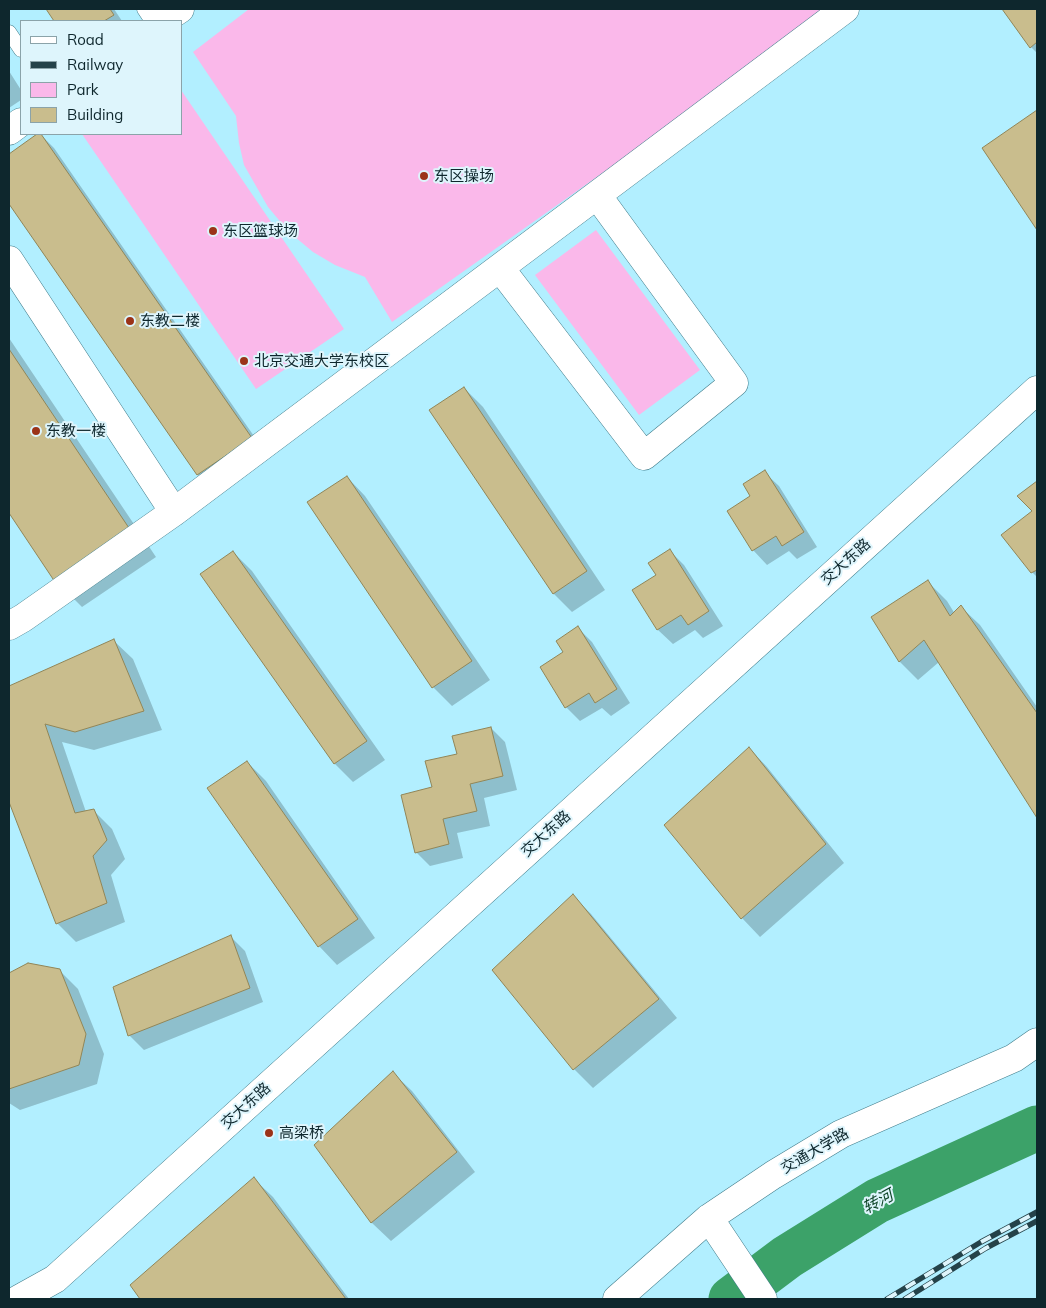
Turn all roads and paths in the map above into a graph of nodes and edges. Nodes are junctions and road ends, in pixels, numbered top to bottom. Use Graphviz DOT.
graph roads {
  1 [pos="144,9"];
  2 [pos="180,9"];
  3 [pos="845,9"];
  4 [pos="151,20"];
  5 [pos="164,20"];
  6 [pos="9,32"];
  7 [pos="20,48"];
  8 [pos="20,123"];
  9 [pos="9,131"];
  10 [pos="597,194"];
  11 [pos="9,260"];
  12 [pos="500,268"];
  13 [pos="1037,390"];
  14 [pos="174,512"];
  15 [pos="9,626"];
  16 [pos="1037,1042"];
  17 [pos="709,1218"];
  18 [pos="48,1289"];
  19 [pos="20,1299"];
  20 [pos="617,1299"];
  21 [pos="763,1299"];
  1 -- 4 [label="lane"];
  2 -- 5 [label="street"];
  3 -- 10 [label="street"];
  6 -- 7 [label="lane"];
  8 -- 9 [label="street"];
  10 -- 12 [label="street"];
  10 -- 12 [label="street"];
  11 -- 14 [label="street"];
  12 -- 14 [label="street"];
  13 -- 18 [label="street, 交大东路"];
  14 -- 15 [label="street"];
  16 -- 17 [label="street, 交通大学路"];
  17 -- 20 [label="street, 交通大学路"];
  17 -- 21 [label="street"];
  18 -- 19 [label="street, 交大东路"];
}
